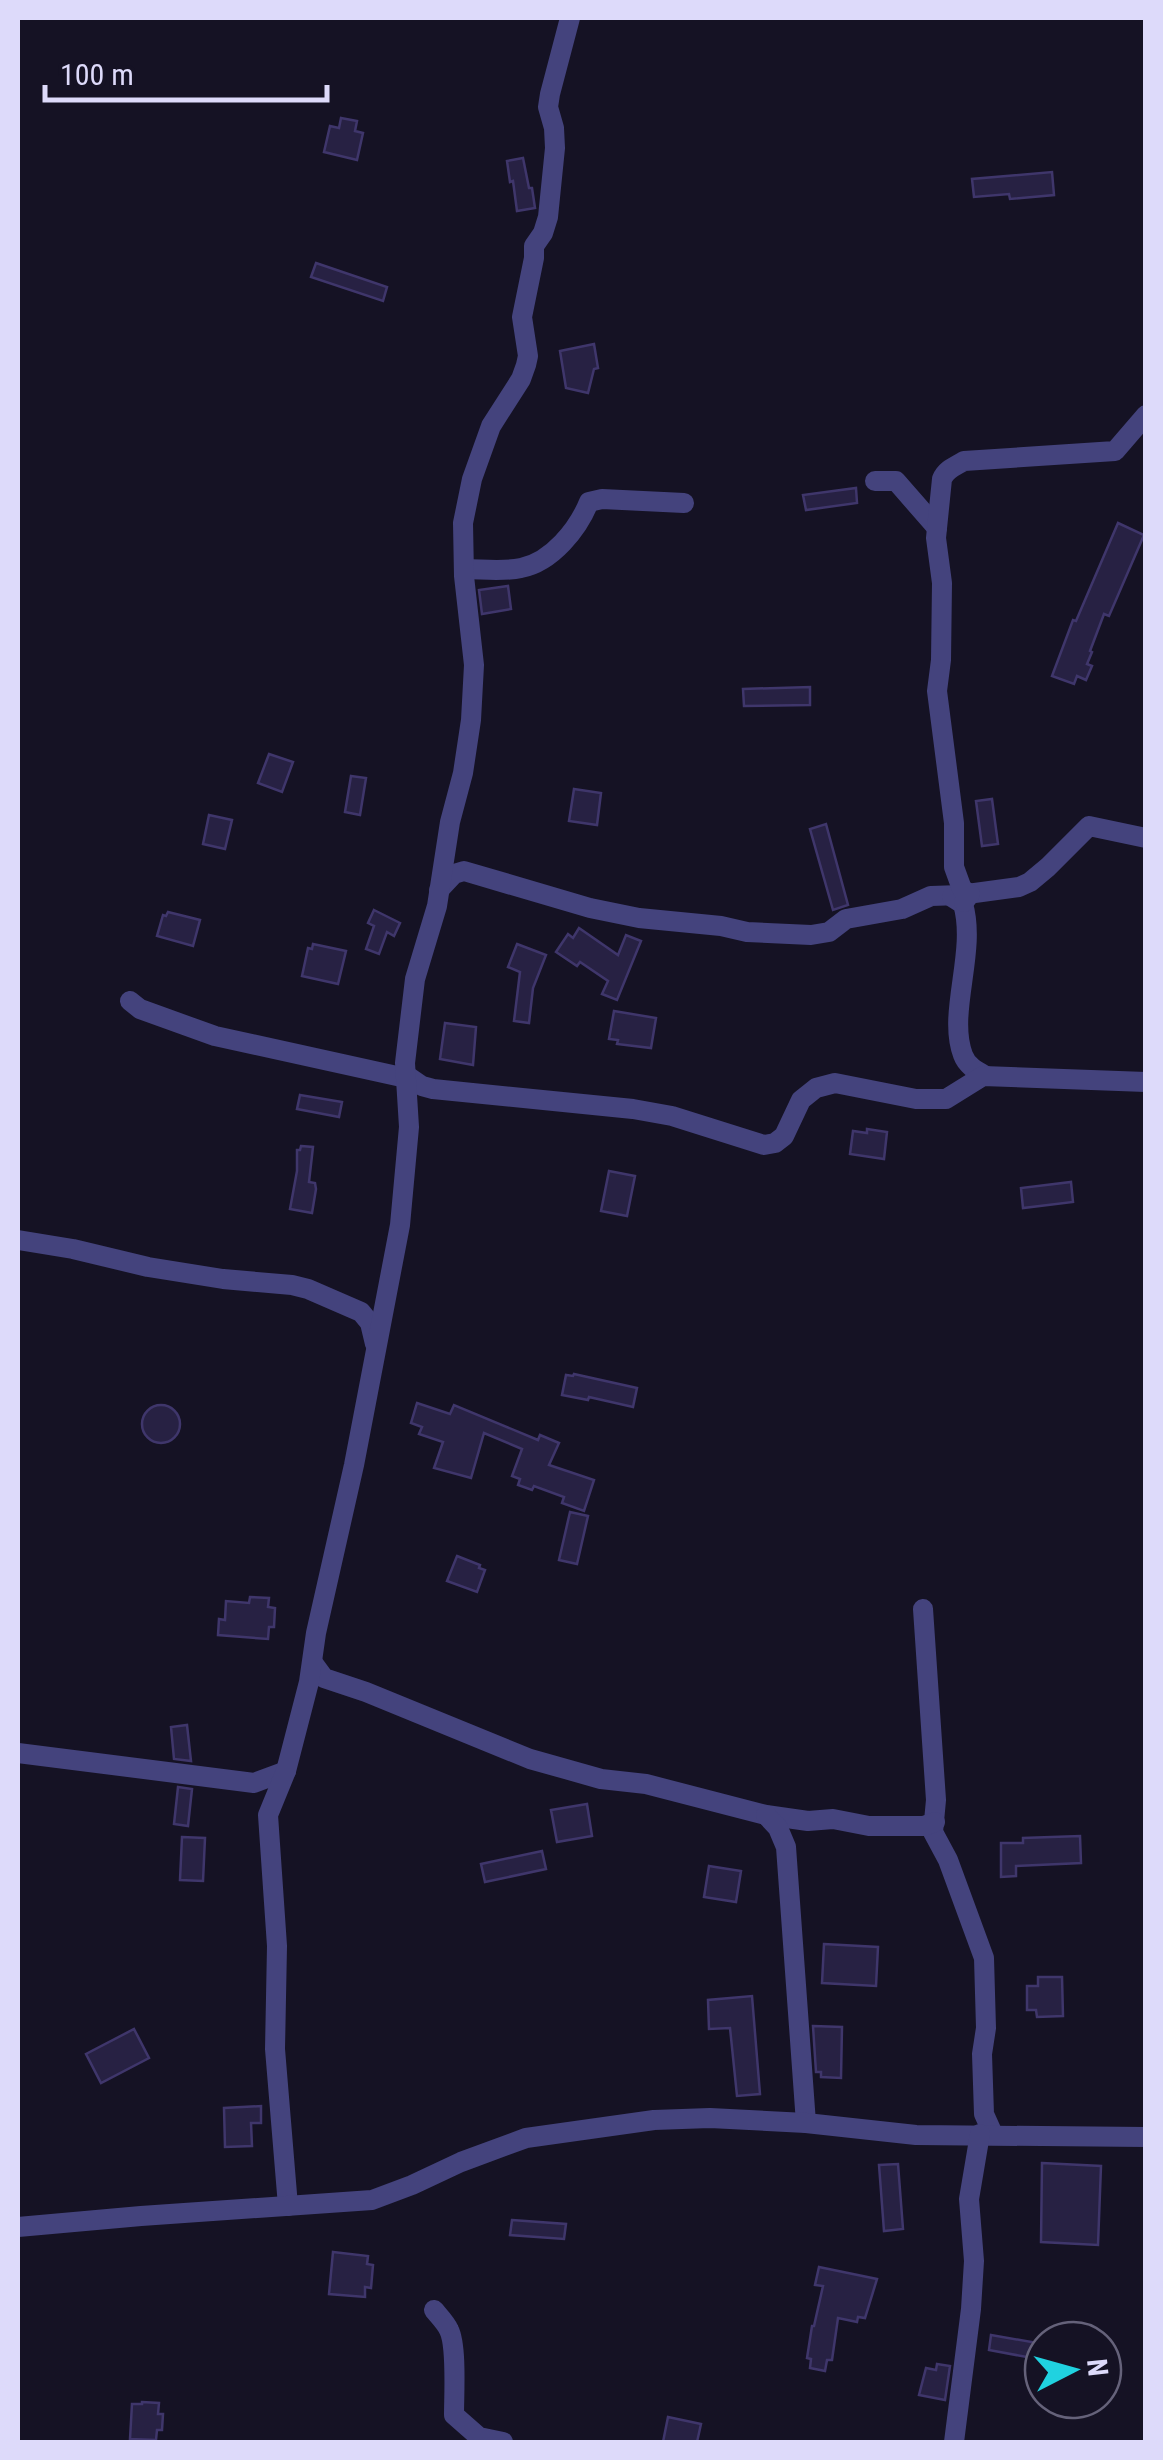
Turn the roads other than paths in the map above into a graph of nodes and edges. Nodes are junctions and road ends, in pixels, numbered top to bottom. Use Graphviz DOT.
graph roads {
  1 [pos="570,18"];
  2 [pos="1146,415"];
  3 [pos="943,475"];
  4 [pos="684,503"];
  5 [pos="937,528"];
  6 [pos="464,569"];
  7 [pos="1146,838"];
  8 [pos="444,857"];
  9 [pos="464,871"];
  10 [pos="439,890"];
  11 [pos="961,898"];
  12 [pos="130,1000"];
  13 [pos="963,1056"];
  14 [pos="986,1076"];
  15 [pos="1146,1082"];
  16 [pos="410,1085"];
  17 [pos="953,1094"];
  18 [pos="18,1240"];
  19 [pos="387,1295"];
  20 [pos="361,1312"];
  21 [pos="376,1351"];
  22 [pos="923,1609"];
  23 [pos="315,1674"];
  24 [pos="18,1753"];
  25 [pos="286,1771"];
  26 [pos="254,1783"];
  27 [pos="268,1815"];
  28 [pos="766,1815"];
  29 [pos="808,1820"];
  30 [pos="931,1827"];
  31 [pos="786,1846"];
  32 [pos="806,2123"];
  33 [pos="986,2134"];
  34 [pos="1146,2137"];
  35 [pos="288,2206"];
  36 [pos="18,2228"];
  37 [pos="434,2310"];
  38 [pos="504,2442"];
  39 [pos="954,2442"];
  1 -- 6 [label="street"];
  2 -- 3 [label="street"];
  3 -- 5 [label="street"];
  3 -- 5 [label="street"];
  4 -- 6 [label="street"];
  5 -- 11 [label="street"];
  6 -- 8 [label="street"];
  7 -- 11 [label="street"];
  8 -- 9 [label="street"];
  8 -- 10 [label="street"];
  9 -- 10 [label="street"];
  9 -- 11 [label="street"];
  10 -- 16 [label="street"];
  11 -- 13 [label="street"];
  12 -- 16 [label="street"];
  13 -- 14 [label="street"];
  13 -- 17 [label="street"];
  14 -- 15 [label="street"];
  14 -- 17 [label="street"];
  16 -- 17 [label="street"];
  16 -- 19 [label="street"];
  18 -- 20 [label="street"];
  19 -- 20 [label="street"];
  19 -- 21 [label="street"];
  20 -- 21 [label="street"];
  21 -- 23 [label="street"];
  22 -- 30 [label="street"];
  23 -- 25 [label="street"];
  23 -- 28 [label="street"];
  24 -- 26 [label="street"];
  25 -- 26 [label="street"];
  25 -- 27 [label="street"];
  26 -- 27 [label="street"];
  27 -- 35 [label="street"];
  28 -- 29 [label="street"];
  28 -- 31 [label="street"];
  29 -- 30 [label="street"];
  29 -- 31 [label="street"];
  30 -- 33 [label="street"];
  31 -- 32 [label="street"];
  32 -- 33 [label="street"];
  32 -- 35 [label="street"];
  33 -- 34 [label="street"];
  33 -- 39 [label="street"];
  35 -- 36 [label="street"];
  37 -- 38 [label="street"];
}
